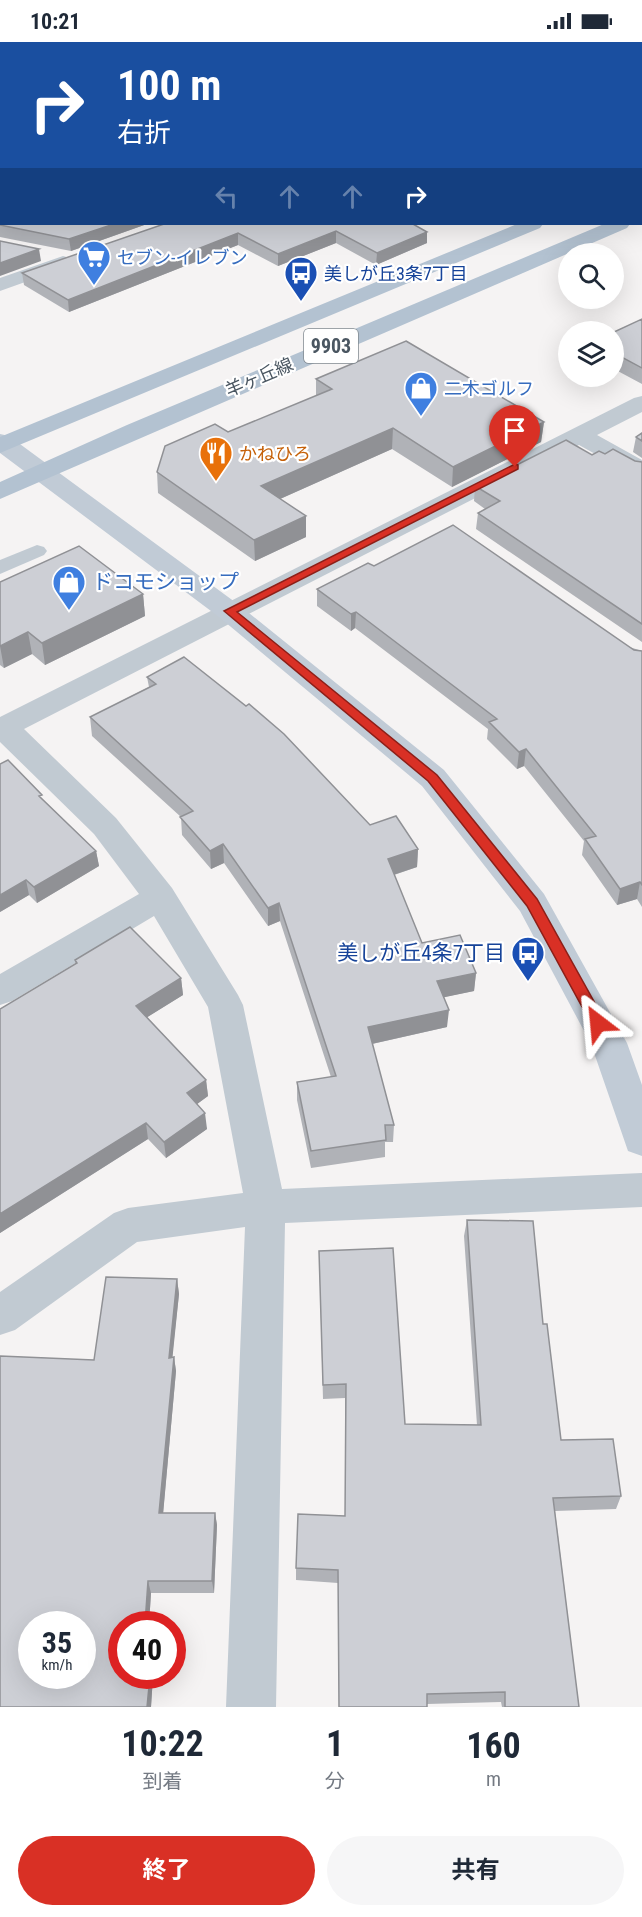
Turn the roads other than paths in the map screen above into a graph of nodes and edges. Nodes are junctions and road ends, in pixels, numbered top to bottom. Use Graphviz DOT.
graph roads {
  1 [pos="531,225"];
  2 [pos="618,225"];
  3 [pos="30,251"];
  4 [pos="0,285"];
  5 [pos="642,403"];
  6 [pos="579,435"];
  7 [pos="1,444"];
  8 [pos="642,470"];
  9 [pos="44,472"];
  10 [pos="0,491"];
  11 [pos="37,551"];
  12 [pos="0,568"];
  13 [pos="229,611"];
  14 [pos="1,728"];
  15 [pos="160,897"];
  16 [pos="0,992"];
  17 [pos="642,1140"];
  18 [pos="642,1190"];
  19 [pos="266,1208"];
  20 [pos="0,1316"];
  21 [pos="251,1707"];
  1 -- 7 [label="main road, 羊ヶ丘線 / 9903"];
  2 -- 9 [label="main road, 羊ヶ丘線 / 9903"];
  3 -- 4 [label="street"];
  5 -- 6 [label="street"];
  6 -- 8 [label="street"];
  6 -- 13 [label="street"];
  7 -- 9 [label="street"];
  9 -- 10 [label="main road, 羊ヶ丘線 / 9903"];
  9 -- 13 [label="street"];
  11 -- 12 [label="lane"];
  13 -- 14 [label="street"];
  13 -- 17 [label="street"];
  14 -- 15 [label="street"];
  15 -- 16 [label="street"];
  15 -- 19 [label="street"];
  18 -- 19 [label="street"];
  19 -- 20 [label="street"];
  19 -- 21 [label="street"];
}
